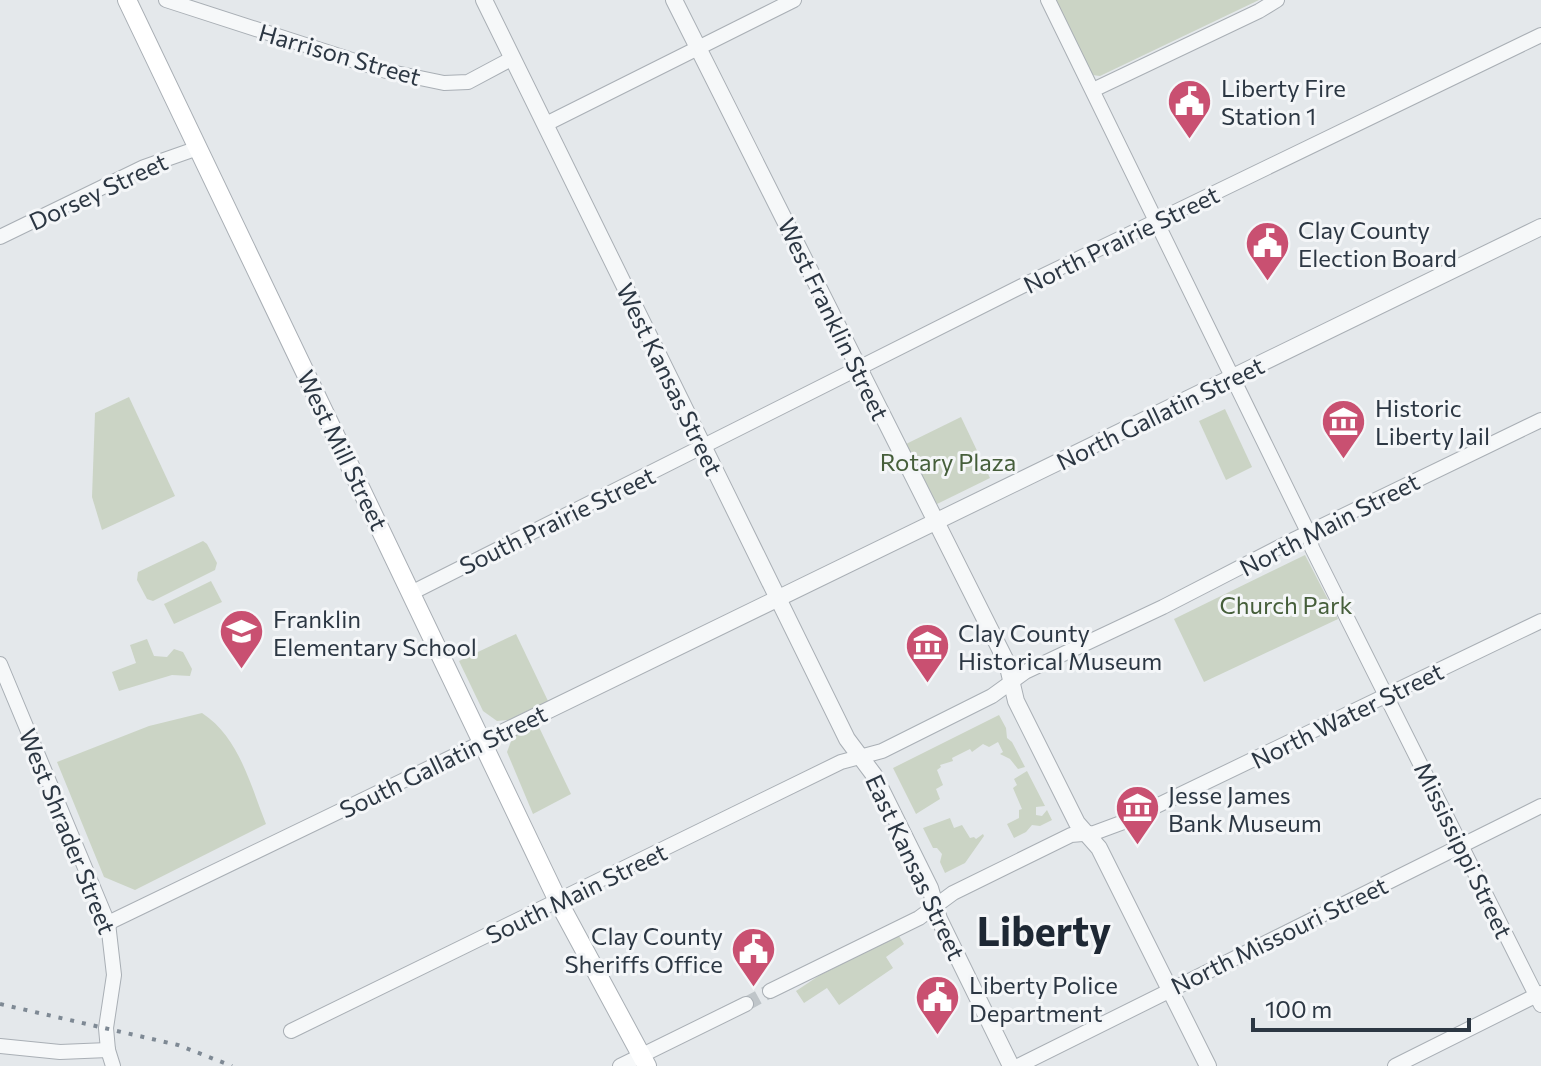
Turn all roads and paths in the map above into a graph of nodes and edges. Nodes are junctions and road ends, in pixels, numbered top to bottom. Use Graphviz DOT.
graph roads {
  1 [pos="127,0"];
  2 [pos="166,0"];
  3 [pos="484,0"];
  4 [pos="674,0"];
  5 [pos="794,0"];
  6 [pos="1048,0"];
  7 [pos="1277,0"];
  8 [pos="1541,35"];
  9 [pos="699,48"];
  10 [pos="513,58"];
  11 [pos="1093,90"];
  12 [pos="546,124"];
  13 [pos="198,148"];
  14 [pos="1157,222"];
  15 [pos="1541,227"];
  16 [pos="0,237"];
  17 [pos="858,368"];
  18 [pos="1233,377"];
  19 [pos="1541,420"];
  20 [pos="704,447"];
  21 [pos="935,522"];
  22 [pos="1308,532"];
  23 [pos="411,593"];
  24 [pos="778,598"];
  25 [pos="1541,621"];
  26 [pos="0,664"];
  27 [pos="1012,681"];
  28 [pos="1388,695"];
  29 [pos="483,742"];
  30 [pos="861,755"];
  31 [pos="1541,806"];
  32 [pos="1088,833"];
  33 [pos="1461,845"];
  34 [pos="558,901"];
  35 [pos="937,908"];
  36 [pos="108,923"];
  37 [pos="1170,990"];
  38 [pos="770,991"];
  39 [pos="1539,998"];
  40 [pos="746,1004"];
  41 [pos="291,1031"];
  42 [pos="0,1046"];
  43 [pos="108,1050"];
  44 [pos="644,1061"];
  45 [pos="113,1066"];
  46 [pos="620,1066"];
  47 [pos="1011,1066"];
  48 [pos="1018,1066"];
  49 [pos="1208,1066"];
  50 [pos="1395,1066"];
  1 -- 13 [label="main road, West Mill Street"];
  2 -- 10 [label="street, Harrison Street"];
  3 -- 10 [label="street, West Kansas Street"];
  4 -- 9 [label="street, West Franklin Street"];
  5 -- 9 [label="street"];
  6 -- 11 [label="street, Mississippi Street"];
  7 -- 11 [label="street"];
  8 -- 14 [label="street, North Prairie Street"];
  9 -- 12 [label="street"];
  9 -- 17 [label="street, West Franklin Street"];
  10 -- 12 [label="street, West Kansas Street"];
  11 -- 14 [label="street, Mississippi Street"];
  12 -- 20 [label="street, West Kansas Street"];
  13 -- 16 [label="street, Dorsey Street"];
  13 -- 23 [label="main road, West Mill Street"];
  14 -- 17 [label="street, North Prairie Street"];
  14 -- 18 [label="street, Mississippi Street"];
  15 -- 18 [label="street, North Gallatin Street"];
  17 -- 20 [label="street, North Prairie Street"];
  17 -- 21 [label="street, West Franklin Street"];
  18 -- 21 [label="street, North Gallatin Street"];
  18 -- 22 [label="street, Mississippi Street"];
  19 -- 22 [label="street, North Main Street"];
  20 -- 23 [label="street, South Prairie Street"];
  20 -- 24 [label="street, West Kansas Street"];
  21 -- 24 [label="street, North Gallatin Street"];
  21 -- 27 [label="street, West Franklin Street"];
  22 -- 27 [label="street, North Main Street"];
  22 -- 28 [label="street, Mississippi Street"];
  23 -- 29 [label="main road, West Mill Street"];
  24 -- 29 [label="street, South Gallatin Street"];
  24 -- 30 [label="street, West Kansas Street"];
  25 -- 28 [label="street, North Water Street"];
  26 -- 36 [label="street, West Shrader Street"];
  27 -- 30 [label="street, North Main Street"];
  27 -- 32 [label="street, West Franklin Street"];
  28 -- 32 [label="street, North Water Street"];
  28 -- 33 [label="street, Mississippi Street"];
  29 -- 34 [label="main road, West Mill Street"];
  29 -- 36 [label="street, South Gallatin Street"];
  30 -- 34 [label="street, South Main Street"];
  30 -- 35 [label="street, East Kansas Street"];
  31 -- 33 [label="street, North Missouri Street"];
  32 -- 35 [label="street, North Water Street"];
  32 -- 37 [label="street, West Franklin Street"];
  33 -- 37 [label="street, North Missouri Street"];
  33 -- 39 [label="street, Mississippi Street"];
  34 -- 41 [label="street, South Main Street"];
  34 -- 44 [label="main road, West Mill Street"];
  35 -- 38 [label="street, North Water Street"];
  35 -- 47 [label="street, East Kansas Street"];
  36 -- 43 [label="street, West Shrader Street"];
  37 -- 48 [label="street, North Missouri Street"];
  37 -- 49 [label="street, West Franklin Street"];
  39 -- 50 [label="street"];
  40 -- 44 [label="street"];
  42 -- 43 [label="street"];
  43 -- 45 [label="street, West Shrader Street"];
  44 -- 46 [label="street"];
}
